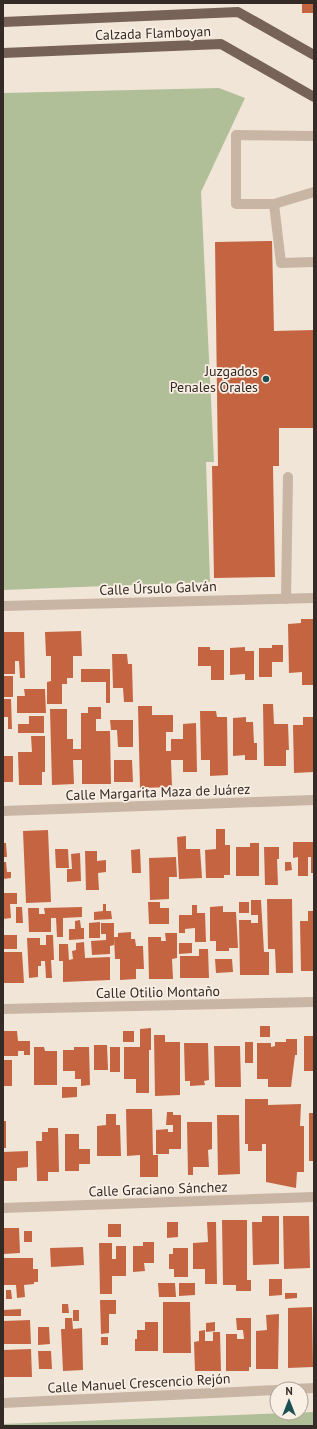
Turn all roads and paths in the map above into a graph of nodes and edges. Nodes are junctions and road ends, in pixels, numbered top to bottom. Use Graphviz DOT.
graph roads {
  1 [pos="3,22"];
  2 [pos="3,53"];
  3 [pos="314,55"];
  4 [pos="314,97"];
  5 [pos="314,136"];
  6 [pos="314,192"];
  7 [pos="274,204"];
  8 [pos="314,262"];
  9 [pos="288,477"];
  10 [pos="314,598"];
  11 [pos="286,599"];
  12 [pos="3,606"];
  13 [pos="314,800"];
  14 [pos="3,811"];
  15 [pos="314,1002"];
  16 [pos="3,1009"];
  17 [pos="314,1197"];
  18 [pos="3,1208"];
  19 [pos="269,1390"];
  20 [pos="3,1404"];
  1 -- 3 [label="main road, Calzada Flamboyan"];
  2 -- 4 [label="main road, Calzada Flamboyan"];
  5 -- 7 [label="street"];
  6 -- 7 [label="street"];
  7 -- 8 [label="street"];
  9 -- 11 [label="street"];
  10 -- 11 [label="street, Calle Úrsulo Galván"];
  11 -- 12 [label="street, Calle Úrsulo Galván"];
  13 -- 14 [label="street, Calle Margarita Maza de Juárez"];
  15 -- 16 [label="street, Calle Otilio Montaño"];
  17 -- 18 [label="street, Calle Graciano Sánchez"];
  19 -- 20 [label="street, Calle Manuel Crescencio Rejón"];
}
